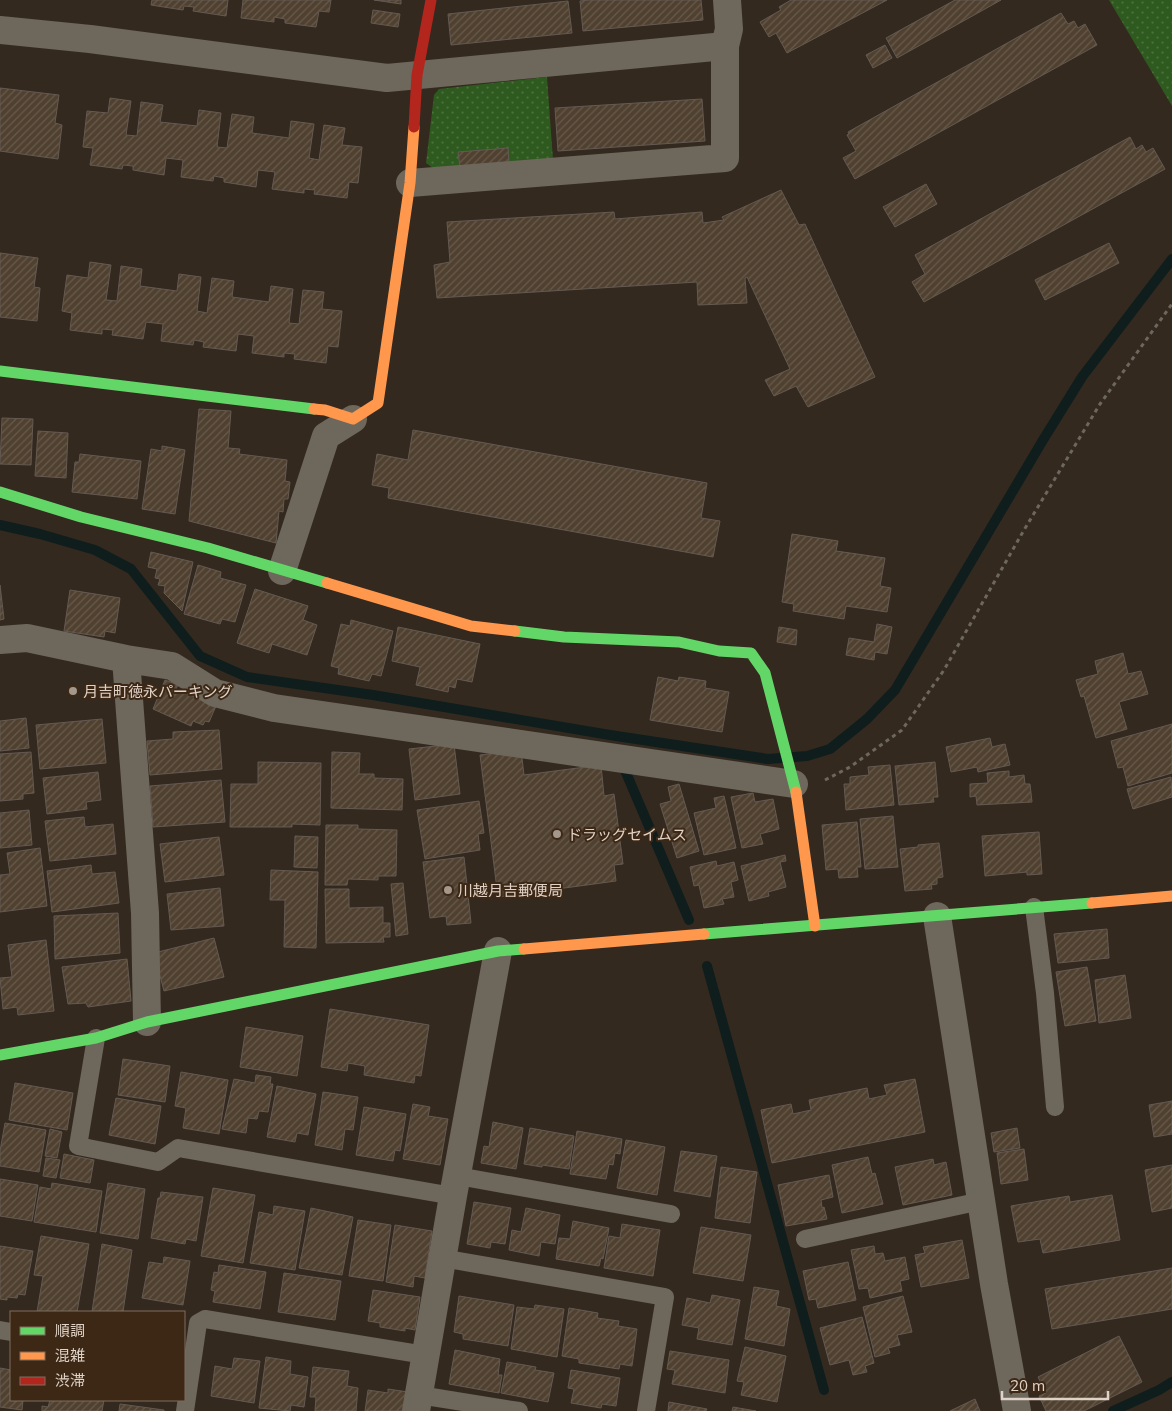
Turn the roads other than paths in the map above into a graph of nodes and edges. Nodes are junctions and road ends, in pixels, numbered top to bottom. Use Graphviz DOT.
graph roads {
  1 [pos="431,0"];
  2 [pos="728,0"];
  3 [pos="0,30"];
  4 [pos="725,46"];
  5 [pos="418,75"];
  6 [pos="410,183"];
  7 [pos="0,371"];
  8 [pos="353,419"];
  9 [pos="0,492"];
  10 [pos="282,571"];
  11 [pos="0,640"];
  12 [pos="126,659"];
  13 [pos="795,787"];
  14 [pos="1172,896"];
  15 [pos="1034,907"];
  16 [pos="936,916"];
  17 [pos="815,926"];
  18 [pos="498,951"];
  19 [pos="147,1022"];
  20 [pos="96,1038"];
  21 [pos="0,1054"];
  22 [pos="1055,1107"];
  23 [pos="455,1186"];
  24 [pos="981,1201"];
  25 [pos="671,1214"];
  26 [pos="805,1239"];
  27 [pos="442,1258"];
  28 [pos="425,1355"];
  29 [pos="418,1403"];
  30 [pos="185,1411"];
  31 [pos="519,1411"];
  32 [pos="646,1411"];
  33 [pos="1017,1411"];
  1 -- 5 [label="street"];
  2 -- 4 [label="street"];
  3 -- 5 [label="street"];
  4 -- 5 [label="street"];
  4 -- 6 [label="street"];
  5 -- 6 [label="street"];
  6 -- 8 [label="street"];
  7 -- 8 [label="street"];
  8 -- 10 [label="street"];
  9 -- 10 [label="street"];
  10 -- 13 [label="street"];
  11 -- 12 [label="street"];
  12 -- 13 [label="street"];
  12 -- 19 [label="street"];
  13 -- 17 [label="street"];
  14 -- 15 [label="street"];
  15 -- 16 [label="street"];
  15 -- 22 [label="lane"];
  16 -- 17 [label="street"];
  16 -- 24 [label="street"];
  17 -- 18 [label="street"];
  18 -- 19 [label="street"];
  18 -- 23 [label="street"];
  19 -- 20 [label="street"];
  20 -- 21 [label="street"];
  20 -- 23 [label="lane"];
  23 -- 25 [label="lane"];
  23 -- 27 [label="street"];
  24 -- 26 [label="lane"];
  24 -- 33 [label="street"];
  27 -- 28 [label="street"];
  27 -- 32 [label="lane"];
  28 -- 29 [label="street"];
  28 -- 30 [label="lane"];
  29 -- 31 [label="lane"];
}
